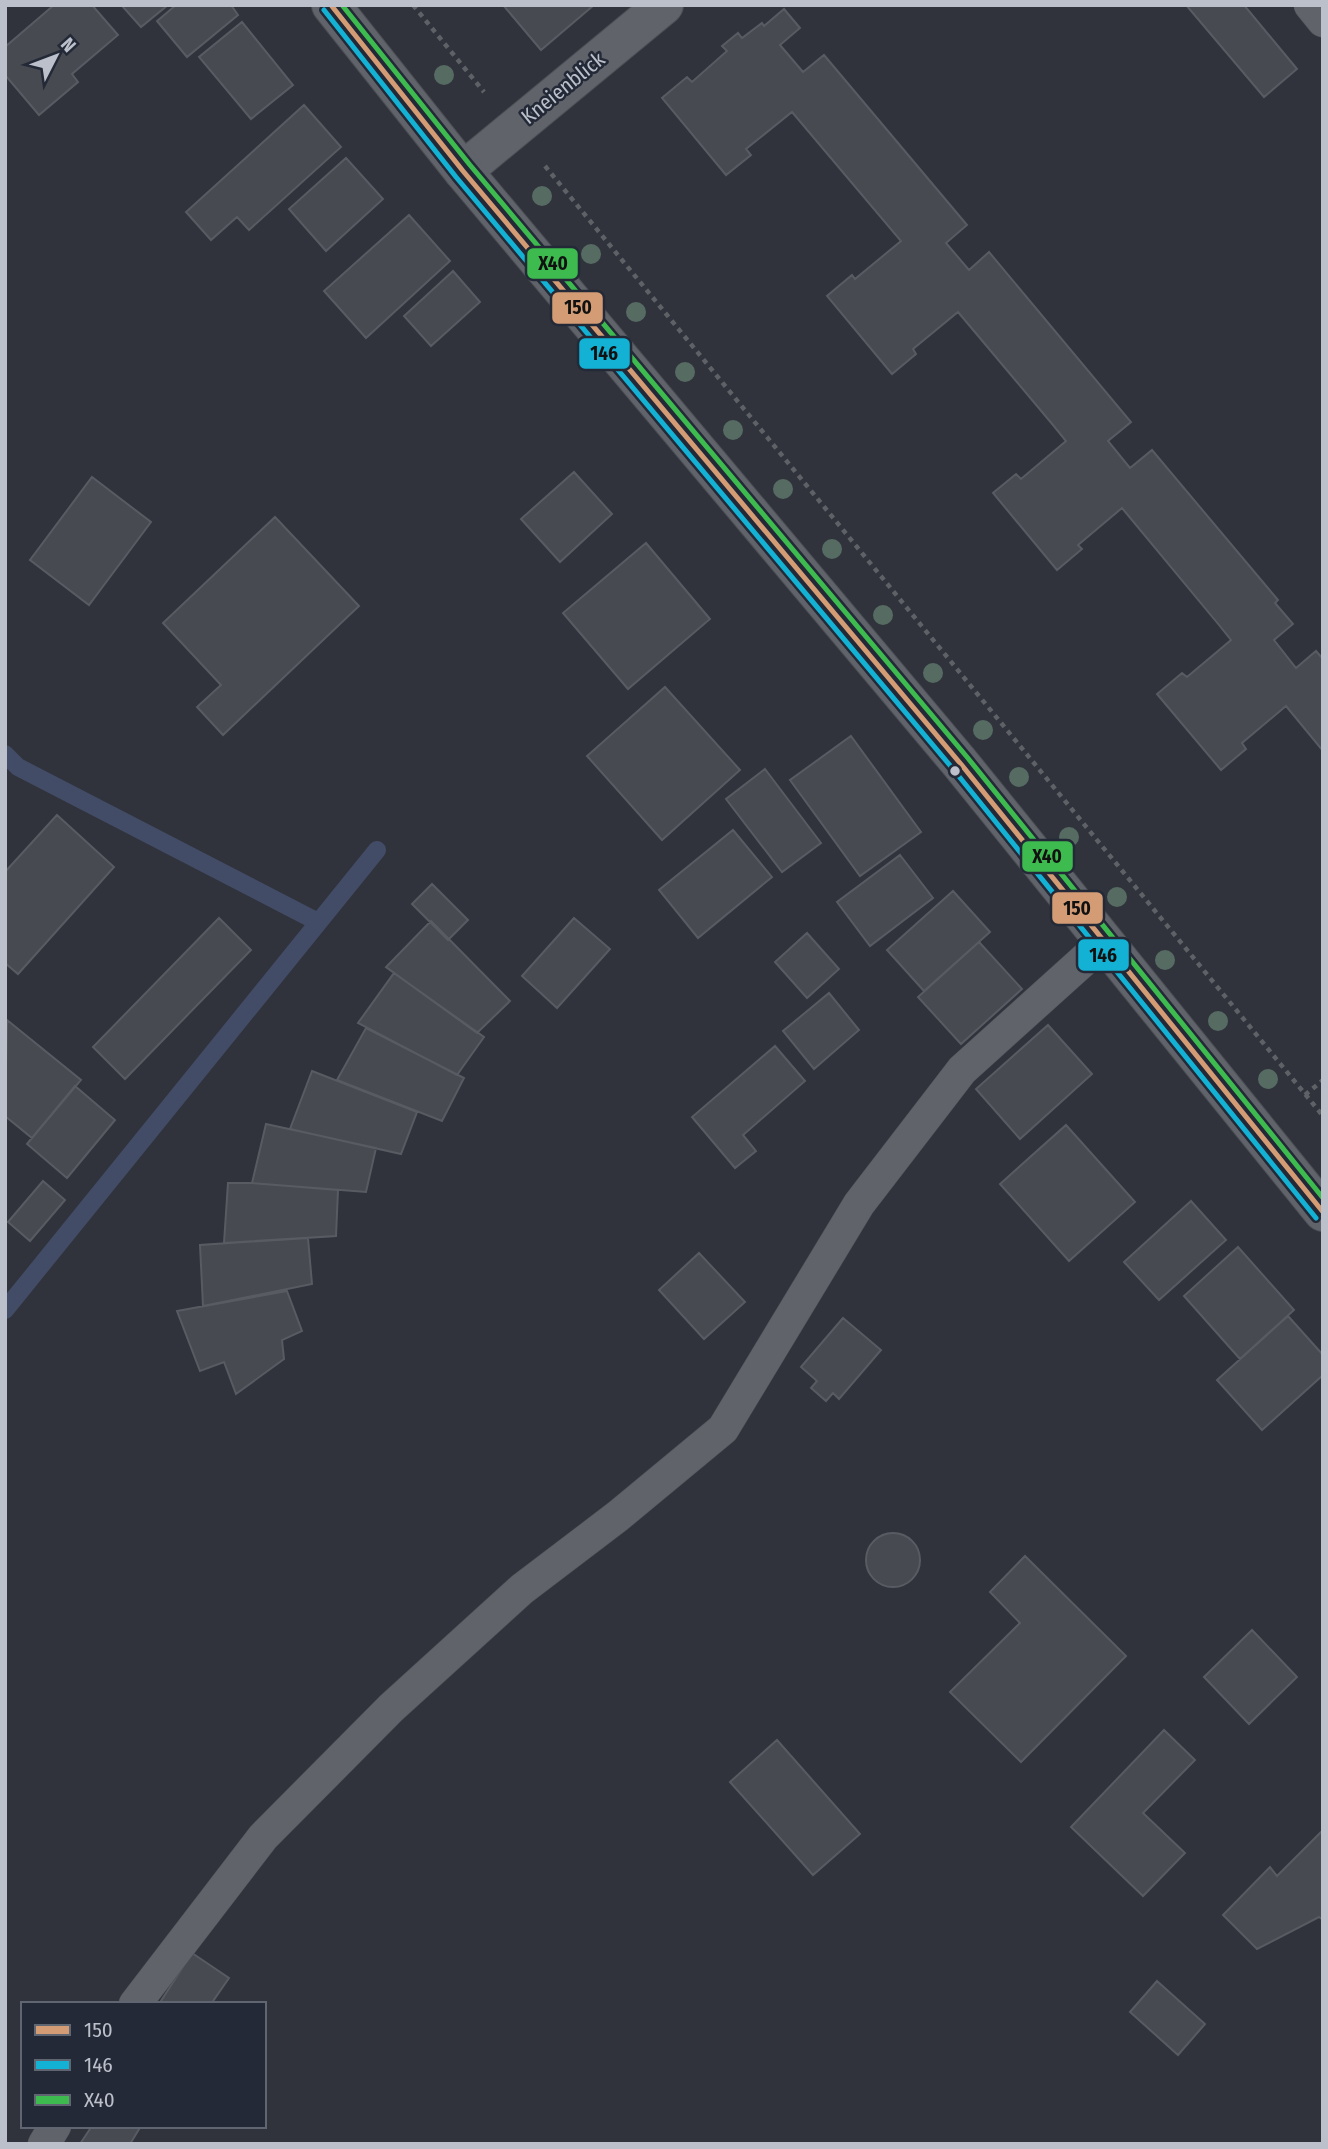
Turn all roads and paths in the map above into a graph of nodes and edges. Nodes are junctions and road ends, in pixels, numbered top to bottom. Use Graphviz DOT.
graph roads {
  1 [pos="331,5"];
  2 [pos="413,5"];
  3 [pos="664,5"];
  4 [pos="1310,5"];
  5 [pos="1323,20"];
  6 [pos="514,128"];
  7 [pos="463,171"];
  8 [pos="1104,942"];
  9 [pos="1323,1080"];
  10 [pos="1305,1095"];
  11 [pos="1323,1116"];
  12 [pos="1323,1212"];
  13 [pos="137,2002"];
  14 [pos="54,2128"];
  15 [pos="44,2144"];
  1 -- 7 [label="street"];
  2 -- 6 [label="path"];
  3 -- 6 [label="street, Kneienblick"];
  4 -- 5 [label="lane"];
  6 -- 7 [label="street, Kneienblick"];
  6 -- 10 [label="path"];
  7 -- 8 [label="street"];
  8 -- 12 [label="street"];
  8 -- 13 [label="lane"];
  9 -- 10 [label="path"];
  10 -- 11 [label="path"];
  14 -- 15 [label="lane"];
}
